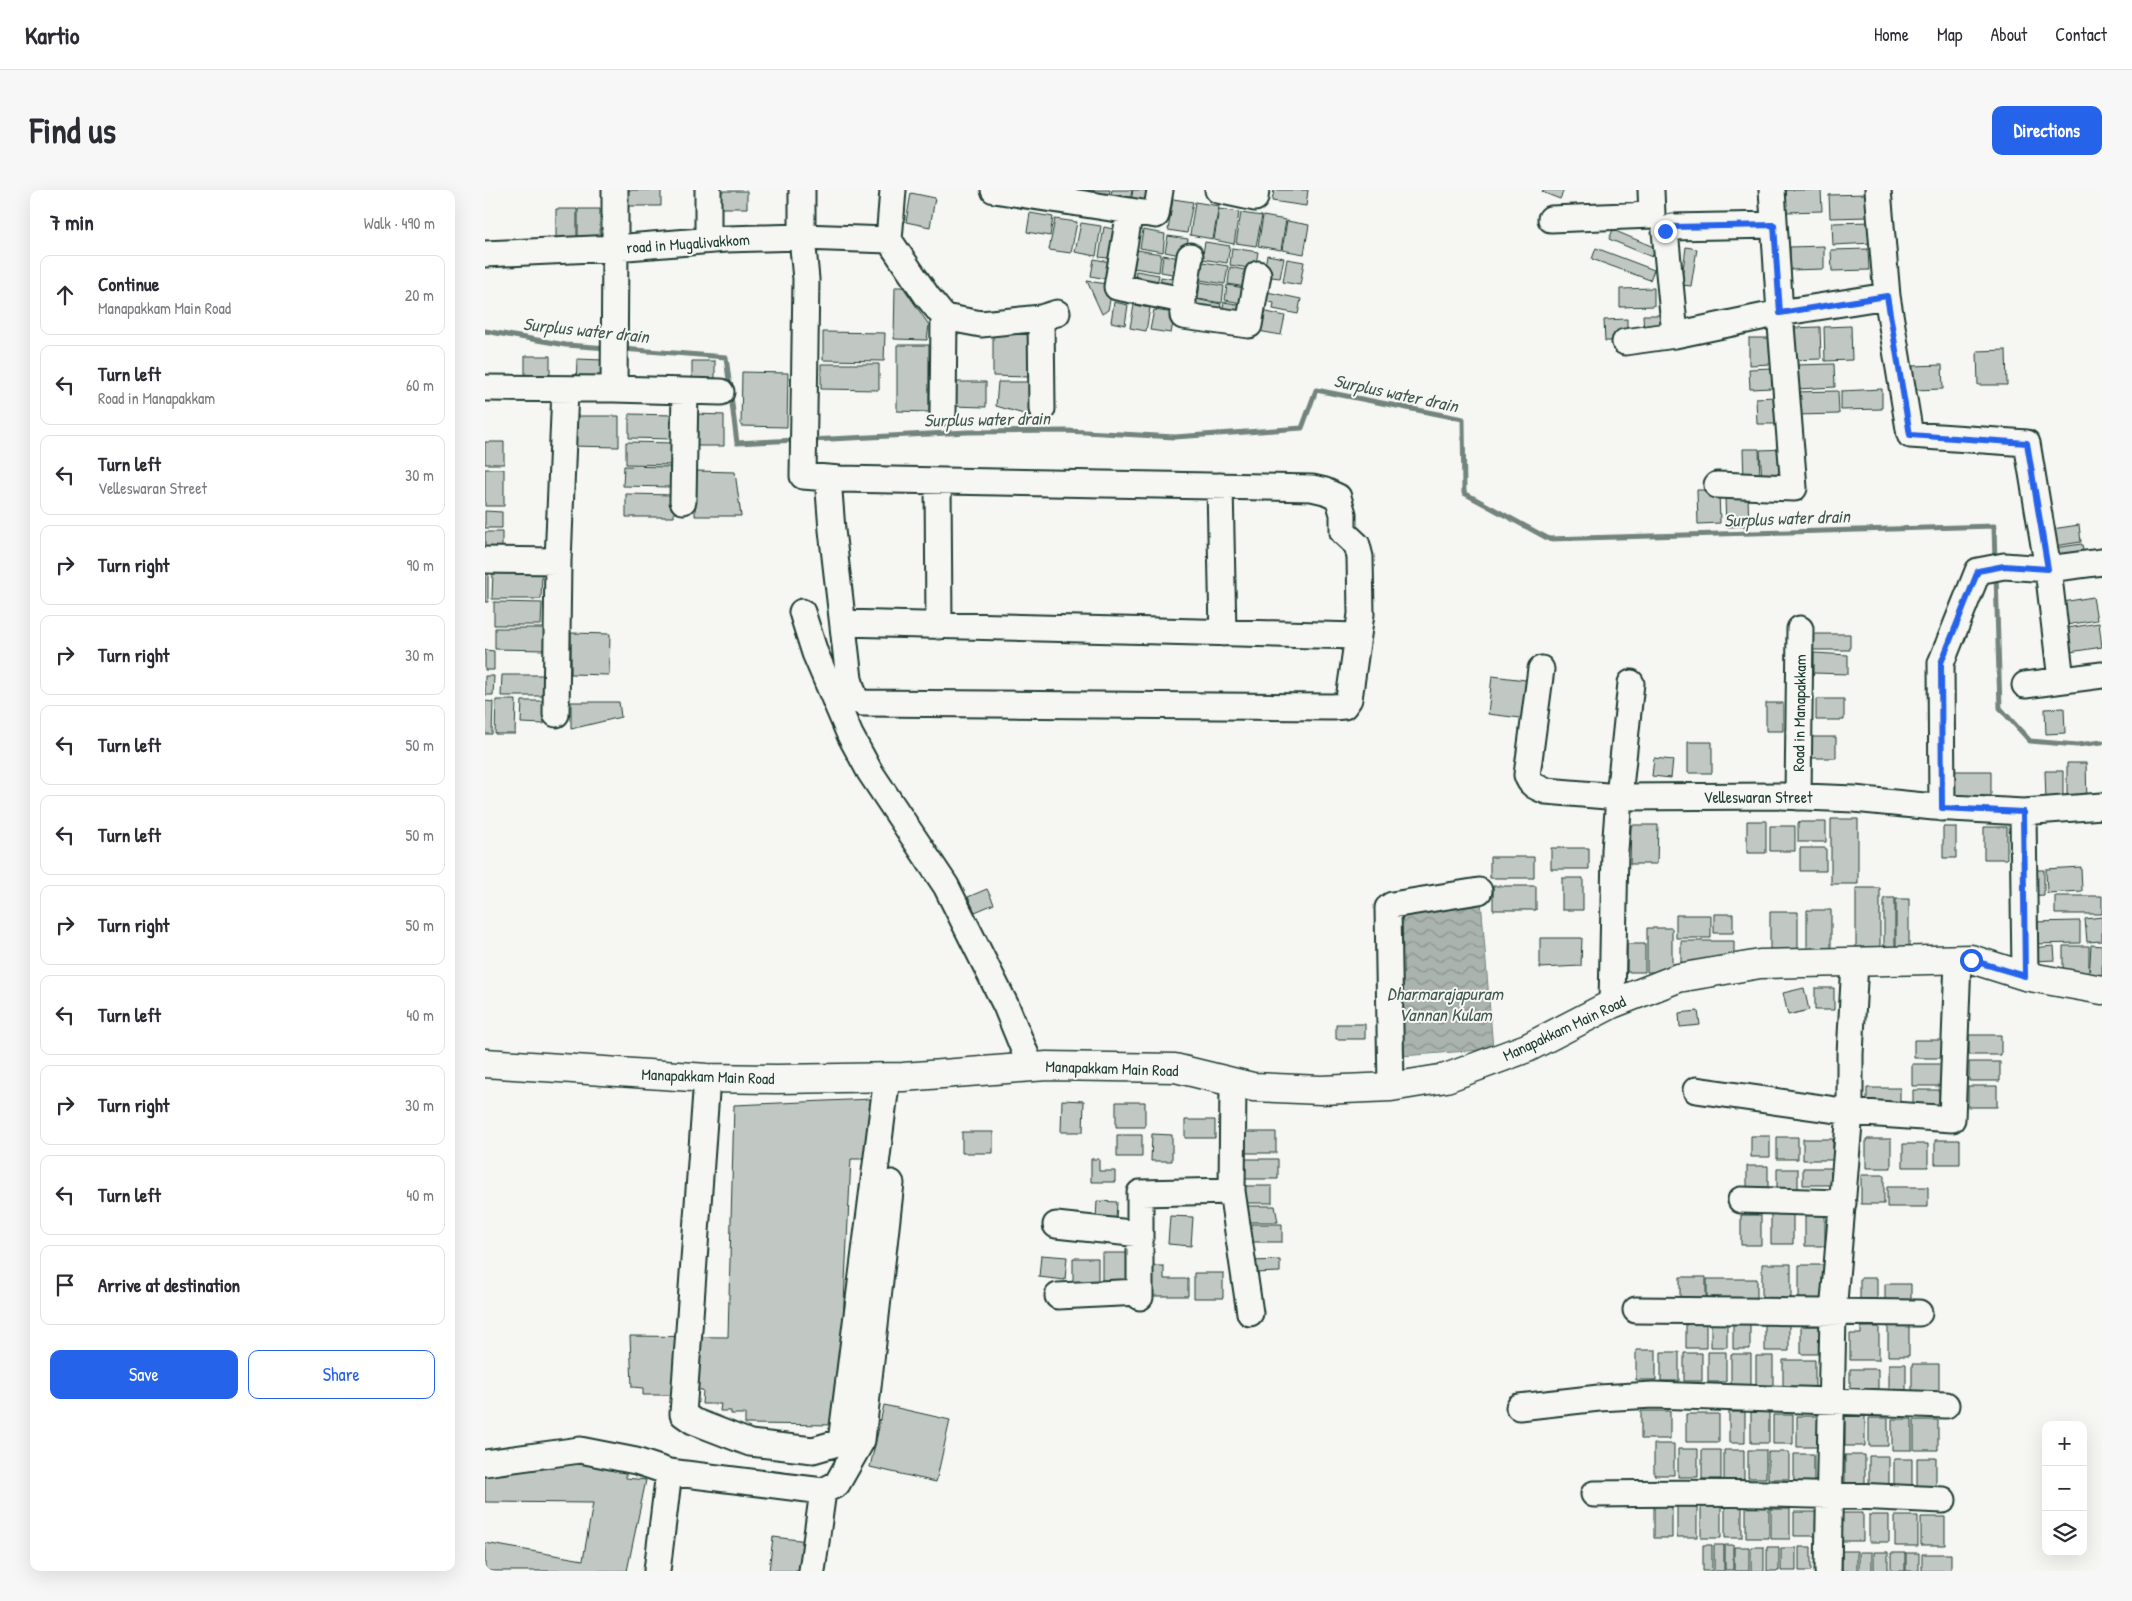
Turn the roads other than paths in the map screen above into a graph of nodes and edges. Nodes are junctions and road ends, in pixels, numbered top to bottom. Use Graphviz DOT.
graph roads {
  1 [pos="615,190"];
  2 [pos="708,190"];
  3 [pos="802,190"];
  4 [pos="893,190"];
  5 [pos="995,190"];
  6 [pos="1160,190"];
  7 [pos="1218,190"];
  8 [pos="1256,190"];
  9 [pos="1651,190"];
  10 [pos="1772,190"];
  11 [pos="1878,190"];
  12 [pos="1130,211"];
  13 [pos="1551,219"];
  14 [pos="1774,225"];
  15 [pos="803,238"];
  16 [pos="708,240"];
  17 [pos="889,240"];
  18 [pos="615,248"];
  19 [pos="485,254"];
  20 [pos="1190,256"];
  21 [pos="1257,274"];
  22 [pos="1887,296"];
  23 [pos="1183,300"];
  24 [pos="1780,313"];
  25 [pos="944,316"];
  26 [pos="1675,335"];
  27 [pos="1625,342"];
  28 [pos="485,388"];
  29 [pos="614,389"];
  30 [pos="565,390"];
  31 [pos="685,391"];
  32 [pos="721,392"];
  33 [pos="1042,409"];
  34 [pos="943,412"];
  35 [pos="828,478"];
  36 [pos="938,481"];
  37 [pos="1717,485"];
  38 [pos="1220,486"];
  39 [pos="683,501"];
  40 [pos="485,560"];
  41 [pos="558,561"];
  42 [pos="2102,562"];
  43 [pos="2048,569"];
  44 [pos="802,612"];
  45 [pos="843,623"];
  46 [pos="939,626"];
  47 [pos="1800,629"];
  48 [pos="1223,633"];
  49 [pos="1358,636"];
  50 [pos="1541,669"];
  51 [pos="2102,675"];
  52 [pos="2061,680"];
  53 [pos="1631,683"];
  54 [pos="2025,685"];
  55 [pos="555,714"];
  56 [pos="1798,796"];
  57 [pos="1619,797"];
  58 [pos="2102,806"];
  59 [pos="1942,808"];
  60 [pos="2023,812"];
  61 [pos="1479,891"];
  62 [pos="1958,960"];
  63 [pos="1855,962"];
  64 [pos="2025,976"];
  65 [pos="2102,990"];
  66 [pos="1612,1004"];
  67 [pos="485,1065"];
  68 [pos="1031,1067"];
  69 [pos="895,1077"];
  70 [pos="707,1078"];
  71 [pos="1233,1082"];
  72 [pos="1391,1087"];
  73 [pos="1696,1090"];
  74 [pos="1850,1112"];
  75 [pos="1232,1191"];
  76 [pos="1741,1200"];
  77 [pos="1843,1203"];
  78 [pos="1057,1225"];
  79 [pos="1140,1234"];
  80 [pos="1058,1296"];
  81 [pos="1636,1310"];
  82 [pos="1833,1312"];
  83 [pos="1251,1313"];
  84 [pos="1919,1313"];
  85 [pos="1832,1400"];
  86 [pos="1946,1405"];
  87 [pos="1519,1408"];
  88 [pos="485,1463"];
  89 [pos="669,1472"];
  90 [pos="823,1490"];
  91 [pos="1594,1494"];
  92 [pos="1830,1495"];
  93 [pos="1943,1500"];
  94 [pos="657,1571"];
  95 [pos="812,1571"];
  96 [pos="1828,1571"];
  1 -- 18 [label="street"];
  2 -- 16 [label="street"];
  3 -- 15 [label="street"];
  4 -- 17 [label="street"];
  5 -- 12 [label="street"];
  6 -- 12 [label="street"];
  7 -- 8 [label="street"];
  9 -- 13 [label="street"];
  10 -- 14 [label="street"];
  11 -- 22 [label="street"];
  12 -- 23 [label="street"];
  14 -- 24 [label="street"];
  14 -- 26 [label="street"];
  15 -- 16 [label="street, road in Mugalivakkom"];
  15 -- 17 [label="street, road in Mugalivakkom"];
  15 -- 35 [label="street"];
  16 -- 18 [label="street, road in Mugalivakkom"];
  17 -- 25 [label="street"];
  18 -- 19 [label="street"];
  18 -- 29 [label="street, road in Mugalivakkom"];
  20 -- 23 [label="street"];
  21 -- 23 [label="street"];
  22 -- 24 [label="street"];
  22 -- 43 [label="street"];
  24 -- 26 [label="street"];
  24 -- 37 [label="street"];
  25 -- 33 [label="street"];
  25 -- 34 [label="street"];
  26 -- 27 [label="street"];
  28 -- 30 [label="street"];
  29 -- 30 [label="street"];
  29 -- 31 [label="street"];
  30 -- 41 [label="street"];
  31 -- 32 [label="street"];
  31 -- 39 [label="street"];
  35 -- 36 [label="street"];
  35 -- 45 [label="street"];
  36 -- 38 [label="street"];
  36 -- 46 [label="street"];
  38 -- 48 [label="street"];
  38 -- 49 [label="street"];
  40 -- 41 [label="street"];
  41 -- 55 [label="street"];
  42 -- 43 [label="street"];
  43 -- 52 [label="street"];
  43 -- 59 [label="street"];
  44 -- 68 [label="street"];
  45 -- 46 [label="street"];
  45 -- 49 [label="street"];
  46 -- 48 [label="street"];
  47 -- 56 [label="street, Road in Manapakkam"];
  48 -- 49 [label="street"];
  50 -- 57 [label="street, Velleswaran Street"];
  51 -- 52 [label="street"];
  52 -- 54 [label="street"];
  53 -- 57 [label="street"];
  56 -- 57 [label="street, Velleswaran Street"];
  56 -- 59 [label="street, Velleswaran Street"];
  57 -- 66 [label="street"];
  58 -- 60 [label="street, Velleswaran Street"];
  59 -- 60 [label="street, Velleswaran Street"];
  60 -- 64 [label="street"];
  61 -- 72 [label="street"];
  62 -- 63 [label="main road, Manapakkam Main Road"];
  62 -- 64 [label="main road, Manapakkam Main Road"];
  62 -- 74 [label="street"];
  63 -- 66 [label="main road, Manapakkam Main Road"];
  63 -- 74 [label="street"];
  64 -- 65 [label="main road, Manapakkam Main Road"];
  66 -- 72 [label="main road, Manapakkam Main Road"];
  67 -- 70 [label="main road, Manapakkam Main Road"];
  68 -- 69 [label="main road, Manapakkam Main Road"];
  68 -- 71 [label="main road, Manapakkam Main Road"];
  69 -- 70 [label="main road, Manapakkam Main Road"];
  69 -- 70 [label="street"];
  69 -- 90 [label="street"];
  71 -- 72 [label="main road, Manapakkam Main Road"];
  71 -- 75 [label="street"];
  73 -- 74 [label="street"];
  74 -- 77 [label="street"];
  75 -- 79 [label="street"];
  75 -- 83 [label="street"];
  76 -- 77 [label="street"];
  77 -- 82 [label="street"];
  78 -- 79 [label="street"];
  79 -- 80 [label="street"];
  81 -- 82 [label="street"];
  82 -- 84 [label="street"];
  82 -- 85 [label="street"];
  85 -- 86 [label="street"];
  85 -- 87 [label="street"];
  85 -- 92 [label="street"];
  88 -- 89 [label="street"];
  89 -- 90 [label="street"];
  89 -- 94 [label="street"];
  90 -- 95 [label="street"];
  91 -- 92 [label="street"];
  92 -- 93 [label="street"];
  92 -- 96 [label="street"];
}
